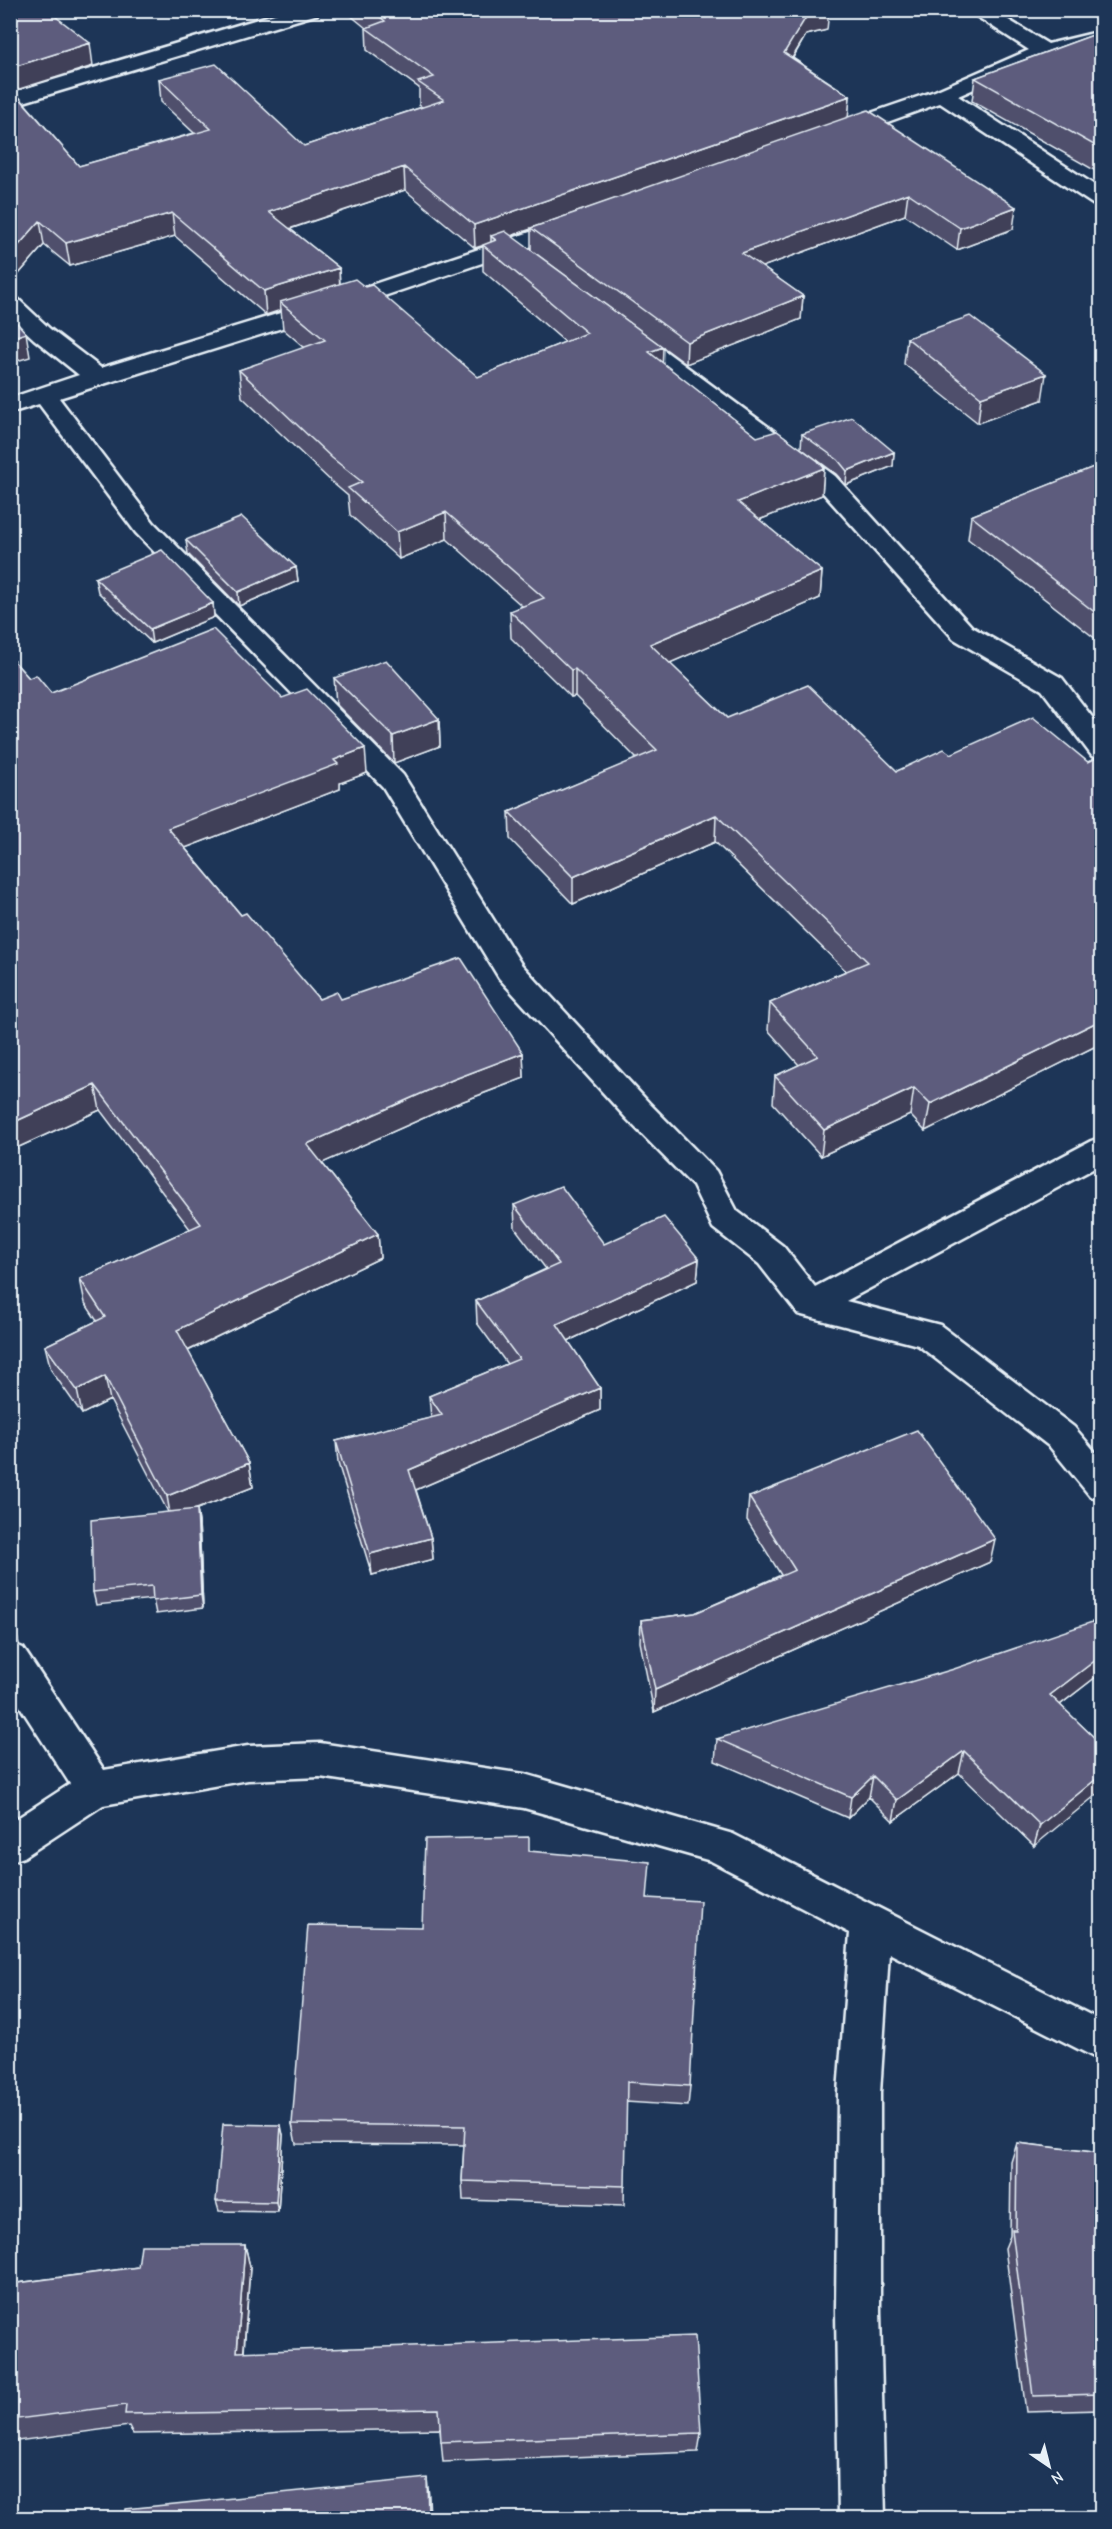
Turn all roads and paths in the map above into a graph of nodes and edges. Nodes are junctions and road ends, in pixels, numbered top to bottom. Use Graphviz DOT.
graph roads {
  1 [pos="311,10"];
  2 [pos="977,10"];
  3 [pos="1101,37"];
  4 [pos="1045,51"];
  5 [pos="942,95"];
  6 [pos="10,100"];
  7 [pos="821,138"];
  8 [pos="1101,200"];
  9 [pos="587,219"];
  10 [pos="10,304"];
  11 [pos="605,318"];
  12 [pos="97,377"];
  13 [pos="45,396"];
  14 [pos="10,406"];
  15 [pos="1101,750"];
  16 [pos="1101,1149"];
  17 [pos="810,1305"];
  18 [pos="1101,1486"];
  19 [pos="10,1659"];
  20 [pos="95,1789"];
  21 [pos="10,1845"];
  22 [pos="871,1925"];
  23 [pos="1101,2042"];
  24 [pos="862,2518"];
  1 -- 6 [label="street"];
  2 -- 4 [label="street"];
  3 -- 4 [label="street"];
  4 -- 5 [label="street"];
  5 -- 7 [label="street"];
  5 -- 8 [label="street"];
  9 -- 12 [label="street"];
  10 -- 12 [label="street"];
  11 -- 15 [label="street"];
  12 -- 13 [label="street"];
  13 -- 14 [label="street"];
  13 -- 17 [label="street"];
  16 -- 17 [label="street"];
  17 -- 18 [label="street"];
  19 -- 20 [label="street"];
  20 -- 21 [label="street"];
  20 -- 22 [label="street"];
  22 -- 23 [label="street"];
  22 -- 24 [label="street"];
}
